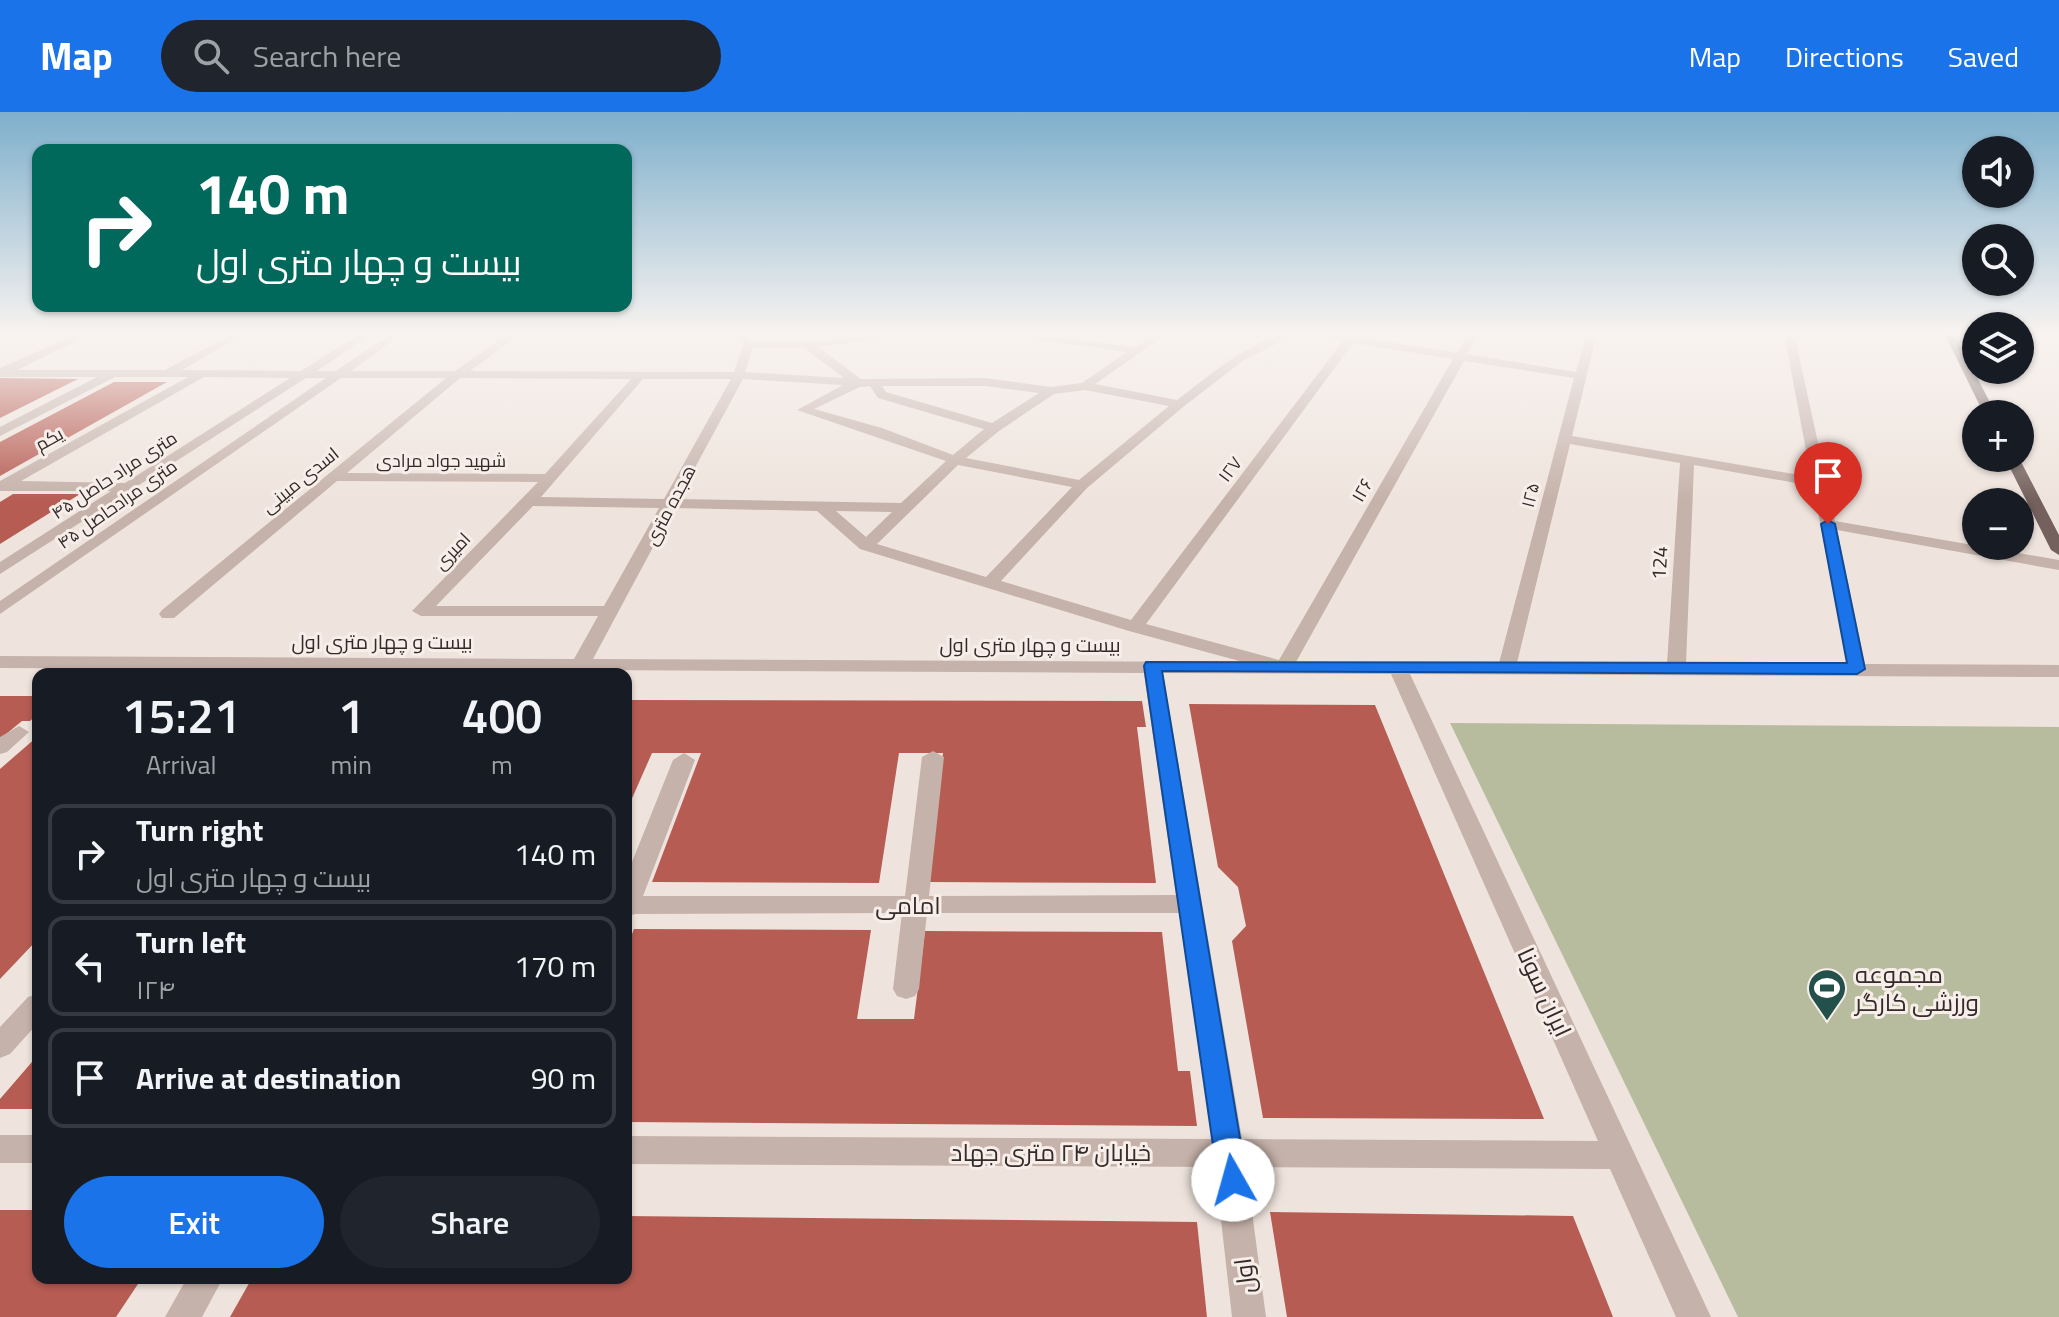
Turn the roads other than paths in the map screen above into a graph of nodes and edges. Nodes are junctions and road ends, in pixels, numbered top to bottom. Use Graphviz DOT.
graph roads {
  1 [pos="82,389"];
  2 [pos="174,389"];
  3 [pos="280,389"];
  4 [pos="316,389"];
  5 [pos="440,389"];
  6 [pos="628,389"];
  7 [pos="731,389"];
  8 [pos="845,389"];
  9 [pos="878,389"];
  10 [pos="1038,389"];
  11 [pos="1063,389"];
  12 [pos="1102,389"];
  13 [pos="1199,389"];
  14 [pos="1312,389"];
  15 [pos="1442,389"];
  16 [pos="1578,389"];
  17 [pos="1800,389"];
  18 [pos="1051,391"];
  19 [pos="1179,404"];
  20 [pos="994,428"];
  21 [pos="3,429"];
  22 [pos="1565,439"];
  23 [pos="955,460"];
  24 [pos="1687,460"];
  25 [pos="2019,472"];
  26 [pos="334,477"];
  27 [pos="548,478"];
  28 [pos="1819,483"];
  29 [pos="1082,485"];
  30 [pos="1,486"];
  31 [pos="129,487"];
  32 [pos="529,501"];
  33 [pos="671,502"];
  34 [pos="822,507"];
  35 [pos="903,508"];
  36 [pos="1828,524"];
  37 [pos="866,546"];
  38 [pos="2059,550"];
  39 [pos="2059,565"];
  40 [pos="0,569"];
  41 [pos="990,583"];
  42 [pos="0,609"];
  43 [pos="612,611"];
  44 [pos="168,614"];
  45 [pos="1135,627"];
  46 [pos="0,662"];
  47 [pos="1152,666"];
  48 [pos="1284,667"];
  49 [pos="1397,667"];
  50 [pos="1507,667"];
  51 [pos="297,668"];
  52 [pos="579,668"];
  53 [pos="1676,668"];
  54 [pos="632,669"];
  55 [pos="1857,669"];
  56 [pos="2059,671"];
  57 [pos="19,732"];
  58 [pos="0,748"];
  59 [pos="933,757"];
  60 [pos="684,760"];
  61 [pos="632,891"];
  62 [pos="1189,904"];
  63 [pos="916,905"];
  64 [pos="632,906"];
  65 [pos="906,989"];
  66 [pos="32,1011"];
  67 [pos="0,1046"];
  68 [pos="0,1149"];
  69 [pos="32,1149"];
  70 [pos="632,1150"];
  71 [pos="1229,1153"];
  72 [pos="1620,1155"];
  73 [pos="202,1284"];
  74 [pos="182,1317"];
  75 [pos="1249,1317"];
  76 [pos="1694,1317"];
  1 -- 21 [label="street"];
  2 -- 30 [label="street, یکم"];
  3 -- 31 [label="street, ۴۵ متری مراد حاصل"];
  4 -- 42 [label="street, ۴۵ متری مرادحاصل"];
  5 -- 26 [label="street, اسدی مبینی"];
  6 -- 27 [label="street, امیری"];
  7 -- 33 [label="street, هجده متری"];
  8 -- 23 [label="street"];
  9 -- 20 [label="street"];
  10 -- 18 [label="street"];
  11 -- 18 [label="street"];
  12 -- 19 [label="street"];
  13 -- 19 [label="street"];
  14 -- 45 [label="street, ۱۲۷"];
  15 -- 48 [label="street, ۱۲۶"];
  16 -- 22 [label="street, ۱۲۵"];
  17 -- 28 [label="street"];
  18 -- 20 [label="street"];
  19 -- 29 [label="street"];
  20 -- 23 [label="street"];
  22 -- 24 [label="street"];
  22 -- 50 [label="street, ۱۲۵"];
  23 -- 29 [label="street"];
  23 -- 35 [label="street"];
  24 -- 28 [label="street"];
  24 -- 53 [label="street, 124"];
  25 -- 38 [label="main road"];
  26 -- 27 [label="street, شهید جواد مرادی"];
  26 -- 44 [label="street, اسدی مبینی"];
  27 -- 32 [label="street, امیری"];
  28 -- 36 [label="street"];
  29 -- 41 [label="street"];
  30 -- 31 [label="street"];
  31 -- 40 [label="street, ۴۵ متری مراد حاصل"];
  32 -- 33 [label="street"];
  32 -- 43 [label="street, امیری"];
  33 -- 34 [label="street"];
  33 -- 43 [label="street, هجده متری"];
  34 -- 35 [label="street"];
  34 -- 37 [label="street"];
  35 -- 37 [label="street"];
  36 -- 39 [label="street"];
  36 -- 55 [label="street"];
  37 -- 41 [label="street"];
  41 -- 45 [label="street"];
  43 -- 52 [label="street, هجده متری"];
  45 -- 48 [label="street"];
  46 -- 51 [label="street, بیست و چهار متری اول"];
  47 -- 48 [label="street, بیست و چهار متری اول"];
  47 -- 54 [label="street, بیست و چهار متری اول"];
  47 -- 62 [label="street, اول"];
  48 -- 49 [label="street, بیست و چهار متری اول"];
  49 -- 50 [label="street, بیست و چهار متری اول"];
  49 -- 72 [label="street, ایران سونا"];
  50 -- 53 [label="street, بیست و چهار متری اول"];
  53 -- 55 [label="street, بیست و چهار متری اول"];
  55 -- 56 [label="street, بیست و چهار متری اول"];
  57 -- 58 [label="street"];
  59 -- 63 [label="street"];
  60 -- 61 [label="street"];
  62 -- 63 [label="street, امامی"];
  62 -- 71 [label="street, اول"];
  63 -- 64 [label="street, امامی"];
  63 -- 65 [label="street"];
  66 -- 67 [label="street"];
  68 -- 69 [label="street"];
  70 -- 71 [label="street, خیابان ۲۴ متری جهاد"];
  71 -- 72 [label="street, خیابان ۲۴ متری جهاد"];
  71 -- 75 [label="street, اول"];
  72 -- 76 [label="street, ایران سونا"];
  73 -- 74 [label="street"];
}
